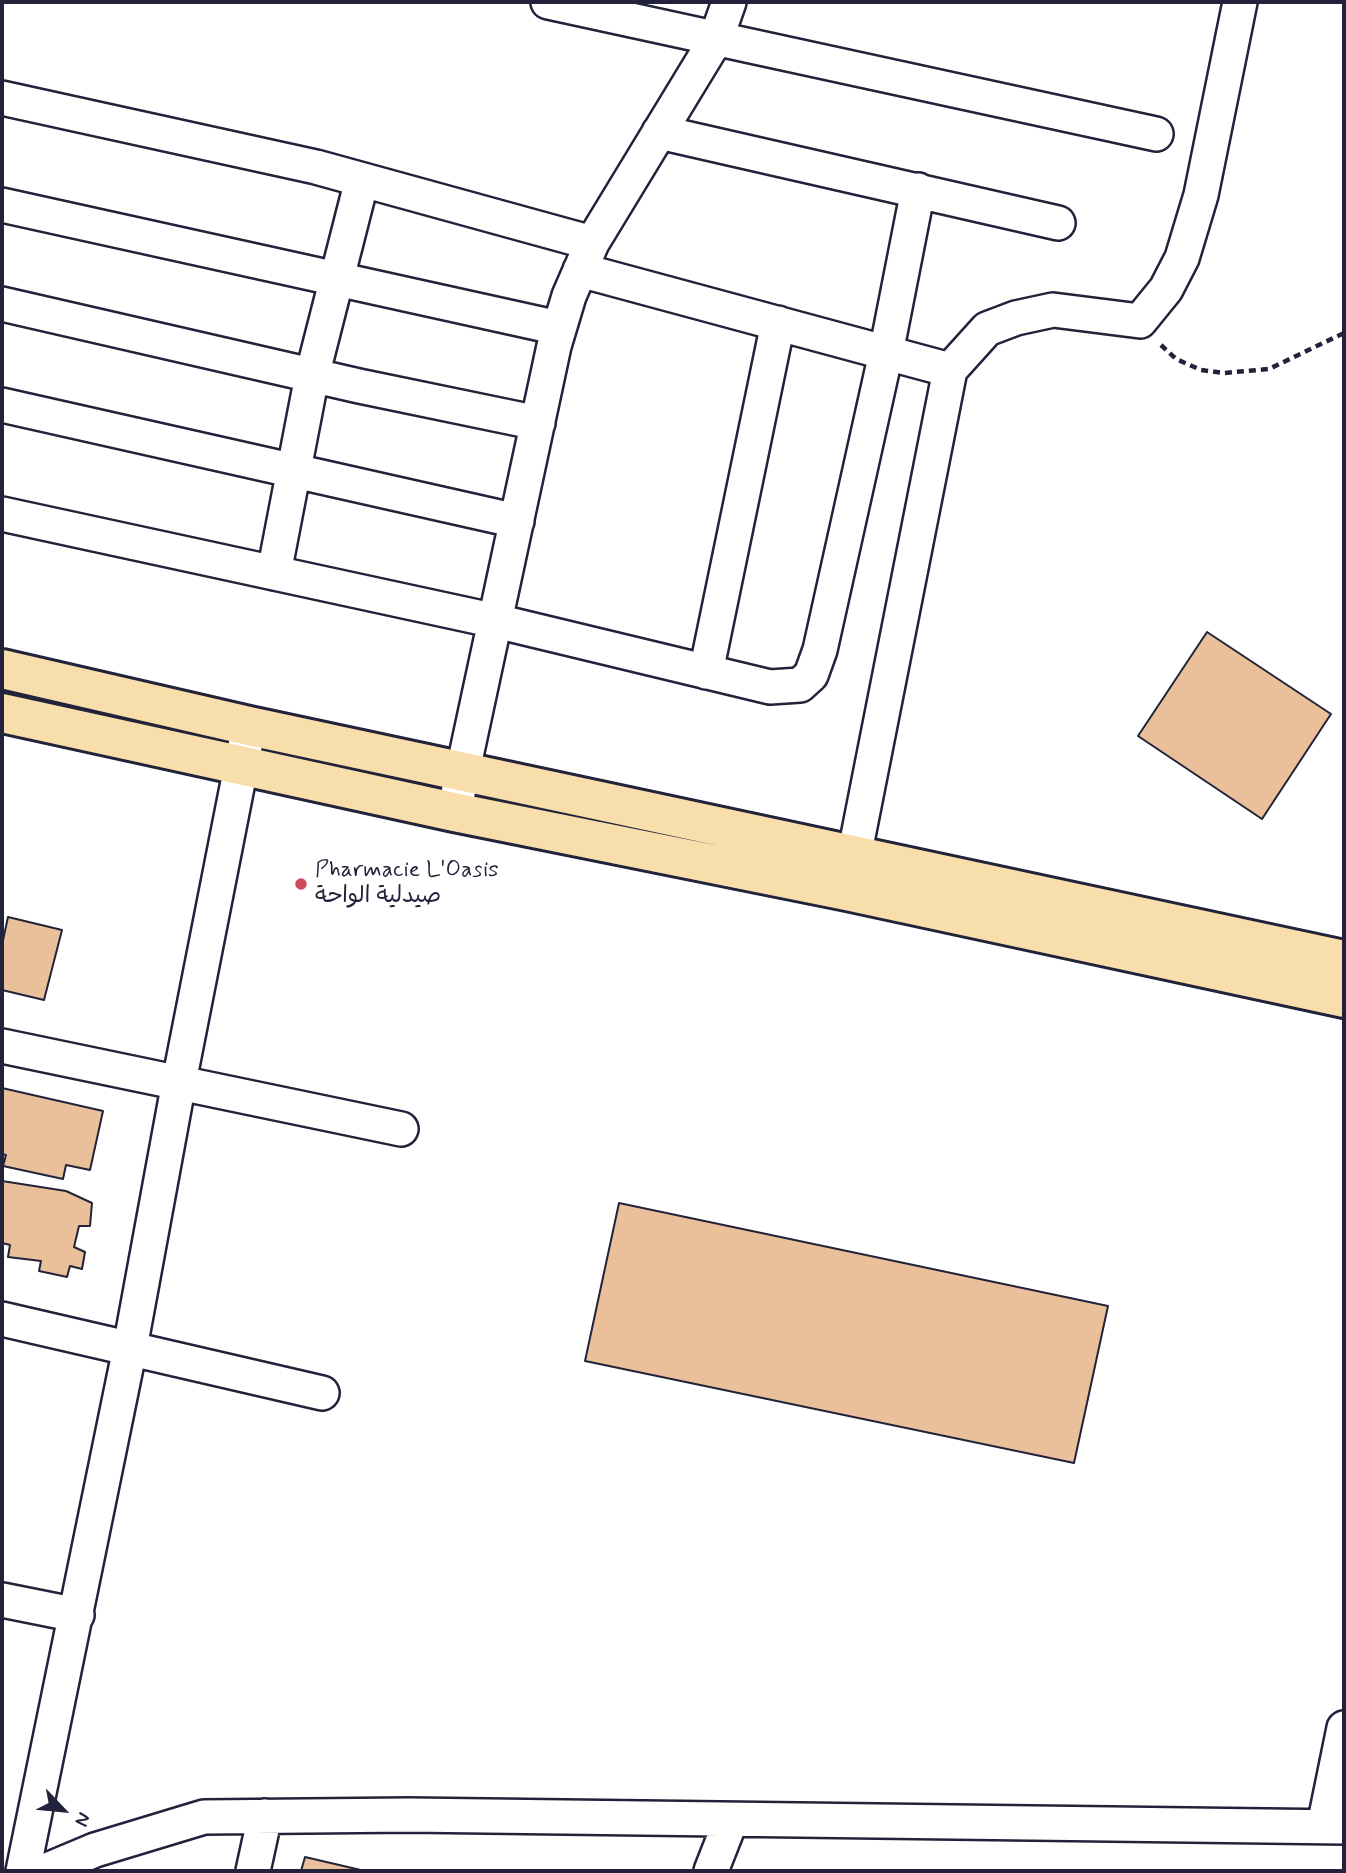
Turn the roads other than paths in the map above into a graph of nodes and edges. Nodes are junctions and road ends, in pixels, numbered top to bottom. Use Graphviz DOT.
graph roads {
  1 [pos="548,2"];
  2 [pos="729,2"];
  3 [pos="1240,2"];
  4 [pos="716,39"];
  5 [pos="2,99"];
  6 [pos="659,132"];
  7 [pos="1156,134"];
  8 [pos="362,180"];
  9 [pos="918,190"];
  10 [pos="2,205"];
  11 [pos="1058,223"];
  12 [pos="586,256"];
  13 [pos="337,280"];
  14 [pos="2,304"];
  15 [pos="778,323"];
  16 [pos="559,328"];
  17 [pos="886,353"];
  18 [pos="950,370"];
  19 [pos="312,376"];
  20 [pos="2,405"];
  21 [pos="538,423"];
  22 [pos="292,470"];
  23 [pos="2,514"];
  24 [pos="517,520"];
  25 [pos="274,573"];
  26 [pos="496,621"];
  27 [pos="2,669"];
  28 [pos="706,672"];
  29 [pos="2,713"];
  30 [pos="250,726"];
  31 [pos="243,766"];
  32 [pos="464,770"];
  33 [pos="454,811"];
  34 [pos="852,873"];
  35 [pos="1344,960"];
  36 [pos="1344,998"];
  37 [pos="2,1046"];
  38 [pos="179,1082"];
  39 [pos="401,1129"];
  40 [pos="2,1319"];
  41 [pos="131,1348"];
  42 [pos="322,1393"];
  43 [pos="2,1600"];
  44 [pos="77,1615"];
  45 [pos="1344,1728"];
  46 [pos="265,1816"];
  47 [pos="730,1821"];
  48 [pos="1334,1826"];
  49 [pos="24,1861"];
  50 [pos="253,1871"];
  51 [pos="710,1871"];
  1 -- 4 [label="street"];
  2 -- 4 [label="street"];
  3 -- 18 [label="street"];
  4 -- 6 [label="street"];
  4 -- 7 [label="street"];
  5 -- 8 [label="street"];
  6 -- 9 [label="street"];
  6 -- 12 [label="street"];
  8 -- 12 [label="street"];
  8 -- 13 [label="street"];
  9 -- 11 [label="street"];
  9 -- 17 [label="street"];
  10 -- 13 [label="street"];
  12 -- 15 [label="street"];
  12 -- 16 [label="street"];
  13 -- 16 [label="street"];
  13 -- 19 [label="street"];
  14 -- 19 [label="street"];
  15 -- 17 [label="street"];
  15 -- 28 [label="street"];
  16 -- 21 [label="street"];
  17 -- 18 [label="street"];
  17 -- 28 [label="street"];
  18 -- 34 [label="street"];
  19 -- 21 [label="street"];
  19 -- 22 [label="street"];
  20 -- 22 [label="street"];
  21 -- 24 [label="street"];
  22 -- 24 [label="street"];
  22 -- 25 [label="street"];
  23 -- 25 [label="street"];
  24 -- 26 [label="street"];
  25 -- 26 [label="street"];
  26 -- 28 [label="street"];
  26 -- 32 [label="street"];
  27 -- 30 [label="main road"];
  29 -- 31 [label="main road"];
  30 -- 31 [label="street"];
  30 -- 32 [label="main road"];
  31 -- 33 [label="main road"];
  31 -- 38 [label="street"];
  32 -- 33 [label="street"];
  32 -- 34 [label="main road"];
  33 -- 34 [label="main road"];
  34 -- 35 [label="main road"];
  34 -- 36 [label="main road"];
  37 -- 38 [label="street"];
  38 -- 39 [label="street"];
  38 -- 41 [label="street"];
  40 -- 41 [label="street"];
  41 -- 42 [label="street"];
  41 -- 44 [label="street"];
  43 -- 44 [label="street"];
  44 -- 49 [label="street"];
  45 -- 48 [label="street"];
  46 -- 47 [label="street"];
  46 -- 49 [label="street"];
  46 -- 50 [label="street"];
  47 -- 48 [label="street"];
  47 -- 51 [label="street"];
}
